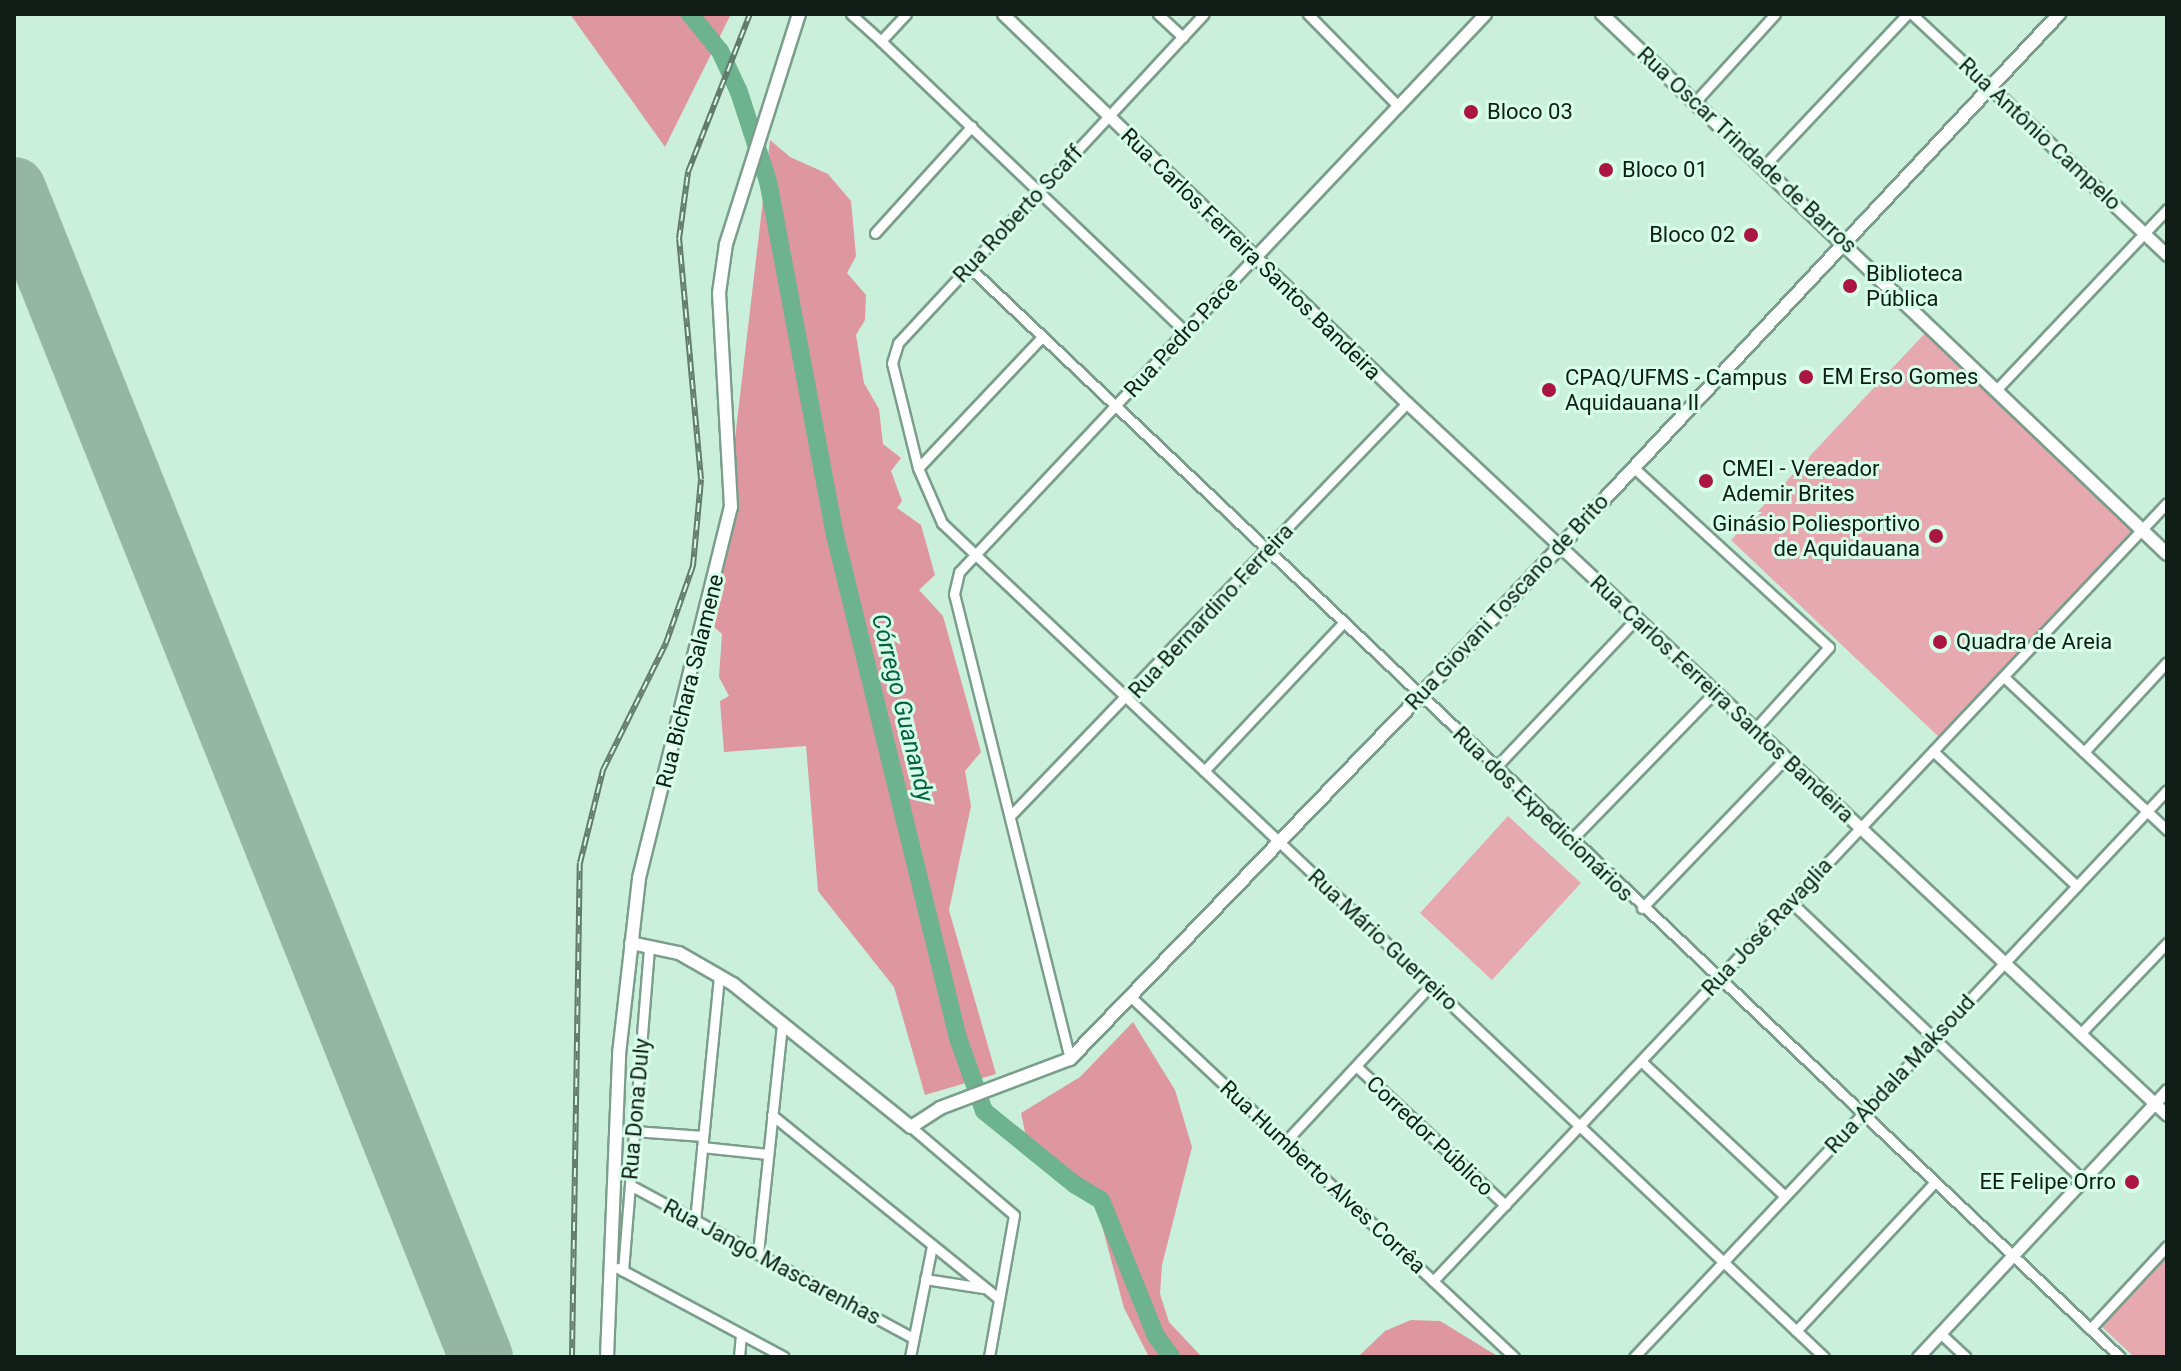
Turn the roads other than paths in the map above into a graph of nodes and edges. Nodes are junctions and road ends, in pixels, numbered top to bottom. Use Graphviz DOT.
graph roads {
  1 [pos="799,14"];
  2 [pos="851,14"];
  3 [pos="906,14"];
  4 [pos="1003,14"];
  5 [pos="1158,14"];
  6 [pos="1204,14"];
  7 [pos="1308,14"];
  8 [pos="1485,14"];
  9 [pos="1602,14"];
  10 [pos="1775,14"];
  11 [pos="1910,14"];
  12 [pos="2059,14"];
  13 [pos="1183,37"];
  14 [pos="881,41"];
  15 [pos="1990,87"];
  16 [pos="1695,102"];
  17 [pos="1398,106"];
  18 [pos="1108,117"];
  19 [pos="972,126"];
  20 [pos="1764,166"];
  21 [pos="1041,190"];
  22 [pos="2167,209"];
  23 [pos="875,233"];
  24 [pos="2144,233"];
  25 [pos="1845,243"];
  26 [pos="2167,255"];
  27 [pos="1255,257"];
  28 [pos="969,267"];
  29 [pos="1185,332"];
  30 [pos="1042,337"];
  31 [pos="1997,389"];
  32 [pos="1407,403"];
  33 [pos="1116,406"];
  34 [pos="1633,467"];
  35 [pos="918,468"];
  36 [pos="2167,503"];
  37 [pos="2141,531"];
  38 [pos="1560,546"];
  39 [pos="1268,551"];
  40 [pos="2167,554"];
  41 [pos="976,555"];
  42 [pos="1637,618"];
  43 [pos="1343,623"];
  44 [pos="2167,662"];
  45 [pos="2004,677"];
  46 [pos="1715,692"];
  47 [pos="1420,696"];
  48 [pos="1128,699"];
  49 [pos="1755,729"];
  50 [pos="1933,751"];
  51 [pos="2084,752"];
  52 [pos="1786,758"];
  53 [pos="1495,768"];
  54 [pos="1204,771"];
  55 [pos="2167,790"];
  56 [pos="2147,811"];
  57 [pos="1011,815"];
  58 [pos="1861,828"];
  59 [pos="2167,830"];
  60 [pos="1571,840"];
  61 [pos="1280,843"];
  62 [pos="2077,886"];
  63 [pos="1791,902"];
  64 [pos="1642,908"];
  65 [pos="631,943"];
  66 [pos="2167,943"];
  67 [pos="649,947"];
  68 [pos="2005,963"];
  69 [pos="719,975"];
  70 [pos="1717,980"];
  71 [pos="1431,985"];
  72 [pos="1131,997"];
  73 [pos="782,1023"];
  74 [pos="2080,1034"];
  75 [pos="1934,1038"];
  76 [pos="1070,1059"];
  77 [pos="1641,1061"];
  78 [pos="1356,1066"];
  79 [pos="2167,1090"];
  80 [pos="2154,1104"];
  81 [pos="772,1115"];
  82 [pos="1861,1115"];
  83 [pos="2167,1115"];
  84 [pos="1579,1126"];
  85 [pos="911,1127"];
  86 [pos="634,1131"];
  87 [pos="703,1136"];
  88 [pos="1285,1142"];
  89 [pos="702,1147"];
  90 [pos="768,1154"];
  91 [pos="2083,1180"];
  92 [pos="1934,1183"];
  93 [pos="630,1185"];
  94 [pos="1785,1196"];
  95 [pos="1505,1205"];
  96 [pos="695,1221"];
  97 [pos="932,1246"];
  98 [pos="2167,1246"];
  99 [pos="758,1253"];
  100 [pos="2012,1256"];
  101 [pos="1723,1262"];
  102 [pos="610,1264"];
  103 [pos="623,1271"];
  104 [pos="925,1279"];
  105 [pos="1433,1281"];
  106 [pos="986,1289"];
  107 [pos="999,1299"];
  108 [pos="2090,1329"];
  109 [pos="1796,1331"];
  110 [pos="1940,1333"];
  111 [pos="741,1334"];
  112 [pos="913,1338"];
  113 [pos="607,1357"];
  114 [pos="739,1357"];
  115 [pos="784,1357"];
  116 [pos="910,1357"];
  117 [pos="989,1357"];
  118 [pos="1514,1357"];
  119 [pos="1634,1357"];
  120 [pos="1824,1357"];
  121 [pos="1918,1357"];
  122 [pos="1966,1357"];
  123 [pos="2120,1357"];
  1 -- 65 [label="main road, Rua Bichara Salamene"];
  2 -- 14 [label="street"];
  3 -- 14 [label="street"];
  4 -- 18 [label="street, Rua Carlos Ferreira Santos Bandeira"];
  5 -- 13 [label="street"];
  6 -- 13 [label="street, Rua Roberto Scaff"];
  7 -- 17 [label="street"];
  8 -- 17 [label="street, Rua Pedro Pace"];
  9 -- 16 [label="main road, Rua Oscar Trindade de Barros"];
  10 -- 16 [label="street"];
  11 -- 15 [label="street, Rua Antônio Campelo"];
  11 -- 20 [label="street"];
  12 -- 15 [label="main road, Rua Giovani Toscano de Brito"];
  13 -- 18 [label="street, Rua Roberto Scaff"];
  14 -- 19 [label="street"];
  15 -- 24 [label="street, Rua Antônio Campelo"];
  15 -- 25 [label="main road, Rua Giovani Toscano de Brito"];
  16 -- 20 [label="main road, Rua Oscar Trindade de Barros"];
  17 -- 27 [label="street, Rua Pedro Pace"];
  18 -- 21 [label="street, Rua Roberto Scaff"];
  18 -- 27 [label="street, Rua Carlos Ferreira Santos Bandeira"];
  19 -- 21 [label="street"];
  19 -- 23 [label="street"];
  20 -- 25 [label="main road, Rua Oscar Trindade de Barros"];
  21 -- 28 [label="street, Rua Roberto Scaff"];
  21 -- 29 [label="street"];
  22 -- 24 [label="street"];
  24 -- 26 [label="street, Rua Antônio Campelo"];
  24 -- 31 [label="street"];
  25 -- 31 [label="main road, Rua Oscar Trindade de Barros"];
  25 -- 34 [label="main road, Rua Giovani Toscano de Brito"];
  27 -- 29 [label="street, Rua Pedro Pace"];
  27 -- 32 [label="street, Rua Carlos Ferreira Santos Bandeira"];
  28 -- 30 [label="street, Rua dos Expedicionários"];
  28 -- 35 [label="street, Rua Roberto Scaff"];
  29 -- 33 [label="street, Rua Pedro Pace"];
  30 -- 33 [label="street, Rua dos Expedicionários"];
  30 -- 35 [label="street"];
  31 -- 37 [label="main road, Rua Oscar Trindade de Barros"];
  32 -- 38 [label="street, Rua Carlos Ferreira Santos Bandeira"];
  32 -- 39 [label="street, Rua Bernardino Ferreira"];
  33 -- 39 [label="street, Rua dos Expedicionários"];
  33 -- 41 [label="street, Rua Pedro Pace"];
  34 -- 38 [label="main road, Rua Giovani Toscano de Brito"];
  34 -- 49 [label="street"];
  35 -- 41 [label="street, Rua Mário Guerreiro"];
  36 -- 37 [label="street, Rua José Ravaglia"];
  37 -- 40 [label="main road, Rua Oscar Trindade de Barros"];
  37 -- 45 [label="street, Rua José Ravaglia"];
  38 -- 42 [label="street, Rua Carlos Ferreira Santos Bandeira"];
  38 -- 47 [label="main road, Rua Giovani Toscano de Brito"];
  39 -- 43 [label="street, Rua dos Expedicionários"];
  39 -- 48 [label="street, Rua Bernardino Ferreira"];
  41 -- 48 [label="street, Rua Mário Guerreiro"];
  41 -- 57 [label="street, Rua Pedro Pace"];
  42 -- 46 [label="street, Rua Carlos Ferreira Santos Bandeira"];
  42 -- 53 [label="street"];
  43 -- 47 [label="street, Rua dos Expedicionários"];
  43 -- 54 [label="street"];
  44 -- 51 [label="street"];
  45 -- 50 [label="street, Rua José Ravaglia"];
  45 -- 51 [label="street"];
  46 -- 49 [label="street, Rua Carlos Ferreira Santos Bandeira"];
  46 -- 60 [label="street"];
  47 -- 53 [label="street, Rua dos Expedicionários"];
  47 -- 61 [label="main road, Rua Giovani Toscano de Brito"];
  48 -- 54 [label="street, Rua Mário Guerreiro"];
  48 -- 57 [label="street, Rua Bernardino Ferreira"];
  49 -- 52 [label="street, Rua Carlos Ferreira Santos Bandeira"];
  50 -- 58 [label="street, Rua José Ravaglia"];
  50 -- 62 [label="street"];
  51 -- 56 [label="street"];
  52 -- 58 [label="street, Rua Carlos Ferreira Santos Bandeira"];
  52 -- 64 [label="street"];
  53 -- 60 [label="street, Rua dos Expedicionários"];
  54 -- 61 [label="street, Rua Mário Guerreiro"];
  55 -- 56 [label="street, Rua Abdala Maksoud"];
  56 -- 59 [label="street"];
  56 -- 62 [label="street, Rua Abdala Maksoud"];
  57 -- 76 [label="street, Rua Pedro Pace"];
  58 -- 63 [label="street, Rua José Ravaglia"];
  58 -- 68 [label="street, Rua Carlos Ferreira Santos Bandeira"];
  60 -- 64 [label="street, Rua dos Expedicionários"];
  61 -- 71 [label="street, Rua Mário Guerreiro"];
  61 -- 72 [label="main road, Rua Giovani Toscano de Brito"];
  62 -- 68 [label="street, Rua Abdala Maksoud"];
  63 -- 70 [label="street, Rua José Ravaglia"];
  63 -- 75 [label="street"];
  64 -- 70 [label="street, Rua dos Expedicionários"];
  65 -- 67 [label="main road"];
  65 -- 102 [label="main road, Rua Bichara Salamene"];
  66 -- 74 [label="street"];
  67 -- 69 [label="main road"];
  67 -- 86 [label="street, Rua Dona Duly"];
  68 -- 74 [label="street, Rua Carlos Ferreira Santos Bandeira"];
  68 -- 75 [label="street, Rua Abdala Maksoud"];
  69 -- 73 [label="main road"];
  69 -- 87 [label="street"];
  70 -- 77 [label="street, Rua José Ravaglia"];
  70 -- 82 [label="street, Rua dos Expedicionários"];
  71 -- 78 [label="street"];
  71 -- 84 [label="street, Rua Mário Guerreiro"];
  72 -- 76 [label="main road, Rua Giovani Toscano de Brito"];
  72 -- 88 [label="street, Rua Humberto Alves Corrêa"];
  73 -- 81 [label="street"];
  73 -- 85 [label="main road"];
  74 -- 80 [label="street, Rua Carlos Ferreira Santos Bandeira"];
  75 -- 82 [label="street, Rua Abdala Maksoud"];
  75 -- 91 [label="street"];
  76 -- 85 [label="main road, Rua Giovani Toscano de Brito"];
  77 -- 84 [label="street, Rua José Ravaglia"];
  77 -- 94 [label="street"];
  78 -- 88 [label="street"];
  78 -- 95 [label="street, Corredor Público"];
  79 -- 80 [label="street"];
  80 -- 83 [label="street, Rua Carlos Ferreira Santos Bandeira"];
  80 -- 91 [label="street"];
  81 -- 90 [label="street"];
  81 -- 97 [label="street"];
  82 -- 92 [label="street, Rua dos Expedicionários"];
  82 -- 94 [label="street, Rua Abdala Maksoud"];
  84 -- 95 [label="street, Rua José Ravaglia"];
  84 -- 101 [label="street, Rua Mário Guerreiro"];
  85 -- 107 [label="street"];
  86 -- 87 [label="street"];
  86 -- 93 [label="street, Rua Dona Duly"];
  87 -- 89 [label="street"];
  88 -- 105 [label="street, Rua Humberto Alves Corrêa"];
  89 -- 90 [label="street"];
  89 -- 96 [label="street"];
  90 -- 99 [label="street"];
  91 -- 100 [label="street"];
  92 -- 100 [label="street, Rua dos Expedicionários"];
  92 -- 109 [label="street"];
  93 -- 96 [label="street, Rua Jango Mascarenhas"];
  93 -- 103 [label="street, Rua Dona Duly"];
  94 -- 101 [label="street, Rua Abdala Maksoud"];
  95 -- 105 [label="street, Rua José Ravaglia"];
  96 -- 99 [label="street, Rua Jango Mascarenhas"];
  97 -- 104 [label="street"];
  97 -- 106 [label="street"];
  98 -- 108 [label="street"];
  99 -- 112 [label="street, Rua Jango Mascarenhas"];
  100 -- 108 [label="street, Rua dos Expedicionários"];
  100 -- 110 [label="street"];
  101 -- 109 [label="street, Rua Mário Guerreiro"];
  101 -- 119 [label="street, Rua Abdala Maksoud"];
  102 -- 103 [label="street"];
  102 -- 113 [label="main road, Rua Bichara Salamene"];
  103 -- 111 [label="street"];
  104 -- 106 [label="street"];
  104 -- 112 [label="street"];
  105 -- 118 [label="street, Rua Humberto Alves Corrêa"];
  106 -- 107 [label="street"];
  107 -- 117 [label="street"];
  108 -- 123 [label="street, Rua dos Expedicionários"];
  109 -- 120 [label="street, Rua Mário Guerreiro"];
  110 -- 121 [label="street"];
  110 -- 122 [label="street"];
  111 -- 114 [label="street"];
  111 -- 115 [label="street"];
  112 -- 116 [label="street"];
}
